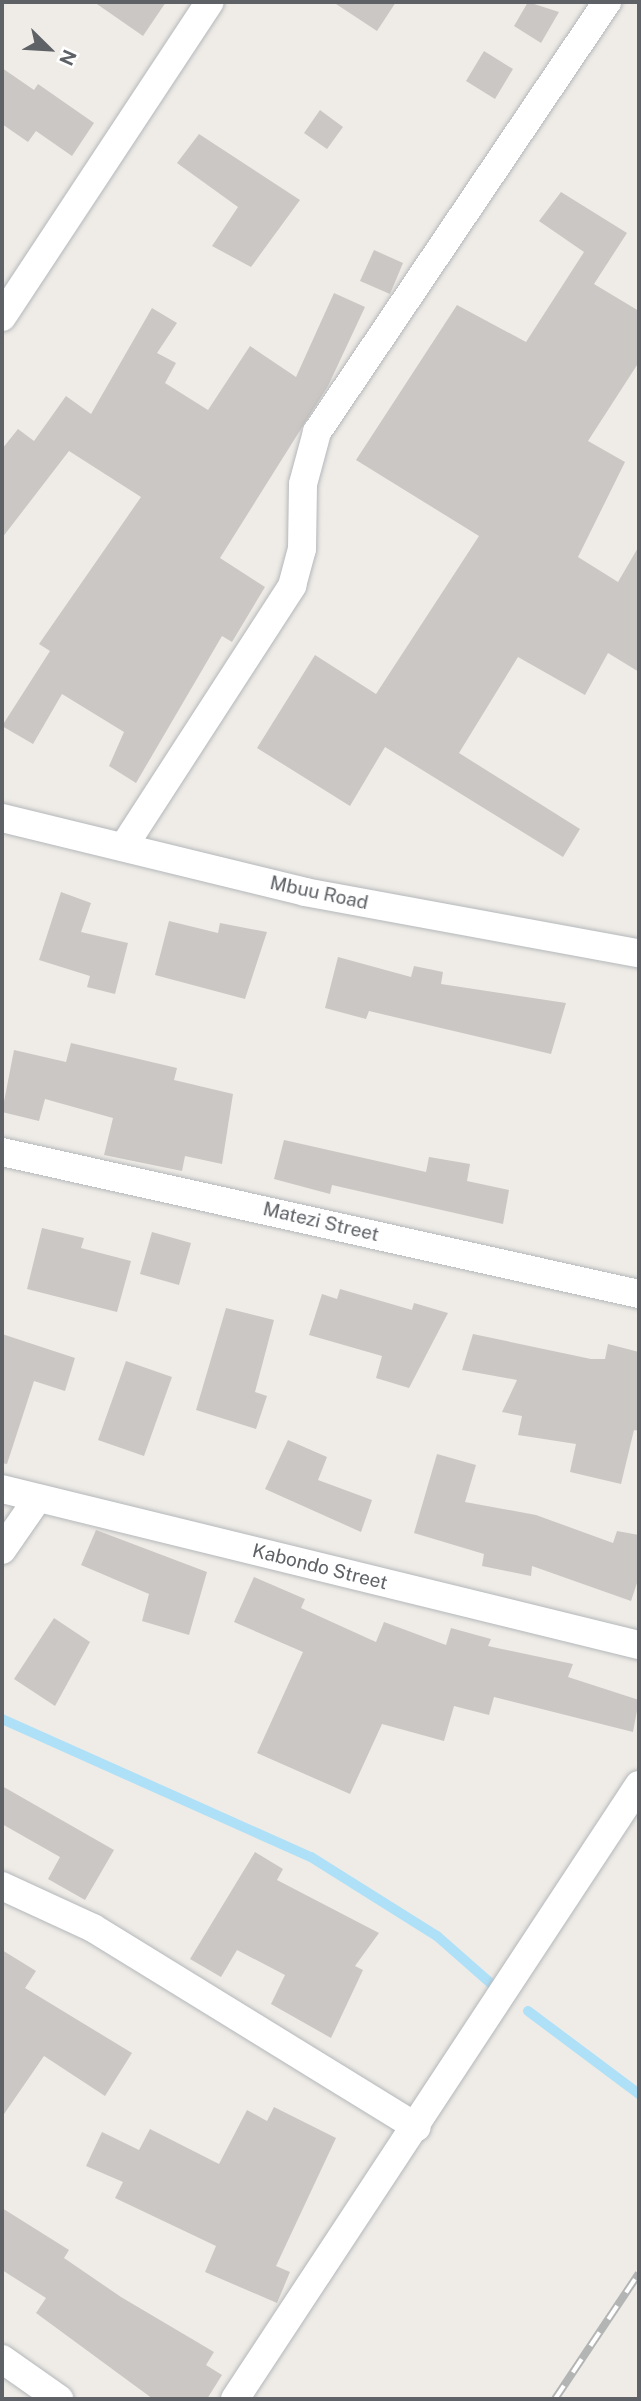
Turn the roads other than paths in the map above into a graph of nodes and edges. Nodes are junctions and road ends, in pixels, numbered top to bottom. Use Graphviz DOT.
graph roads {
  1 [pos="210,2"];
  2 [pos="607,2"];
  3 [pos="2,317"];
  4 [pos="2,818"];
  5 [pos="124,846"];
  6 [pos="639,953"];
  7 [pos="2,1152"];
  8 [pos="639,1294"];
  9 [pos="2,1489"];
  10 [pos="38,1498"];
  11 [pos="2,1550"];
  12 [pos="639,1645"];
  13 [pos="639,1785"];
  14 [pos="2,1886"];
  15 [pos="417,2127"];
  16 [pos="2,2359"];
  17 [pos="59,2399"];
  18 [pos="234,2399"];
  1 -- 3 [label="street"];
  2 -- 5 [label="street"];
  4 -- 5 [label="street, Mbuu Road"];
  5 -- 6 [label="street, Mbuu Road"];
  7 -- 8 [label="street, Matezi Street"];
  9 -- 10 [label="street, Kabondo Street"];
  10 -- 11 [label="street"];
  10 -- 12 [label="street, Kabondo Street"];
  13 -- 15 [label="street"];
  14 -- 15 [label="street"];
  15 -- 18 [label="street"];
  16 -- 17 [label="street"];
}
